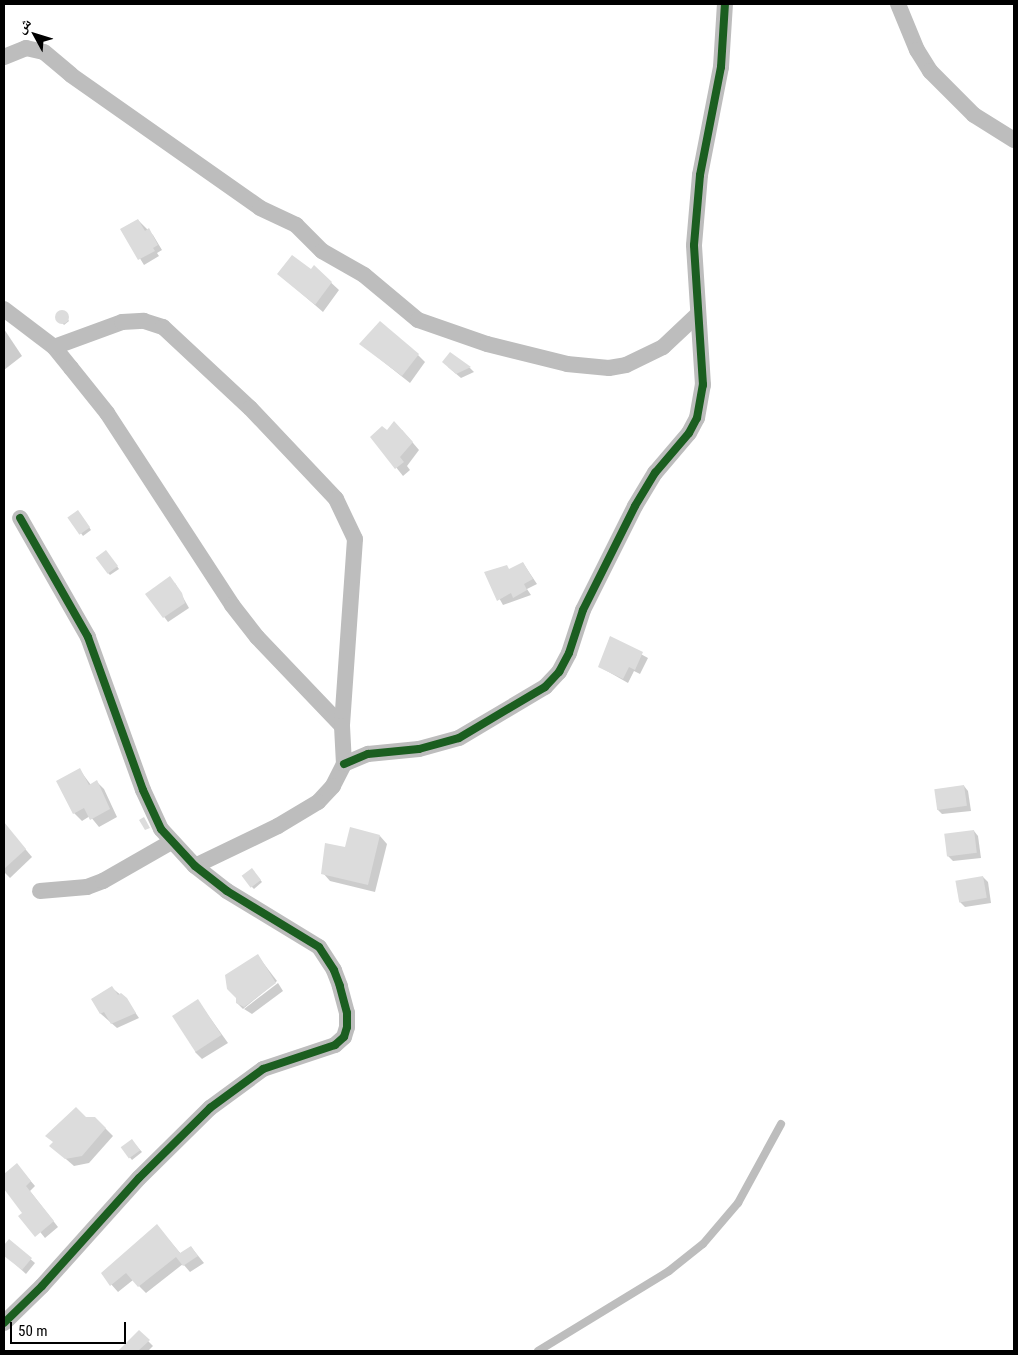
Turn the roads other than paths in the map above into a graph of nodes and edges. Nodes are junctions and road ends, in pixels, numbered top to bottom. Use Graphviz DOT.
graph roads {
  1 [pos="725,4"];
  2 [pos="898,4"];
  3 [pos="4,57"];
  4 [pos="1014,140"];
  5 [pos="4,308"];
  6 [pos="698,314"];
  7 [pos="54,347"];
  8 [pos="20,518"];
  9 [pos="342,726"];
  10 [pos="344,764"];
  11 [pos="172,842"];
  12 [pos="195,866"];
  13 [pos="40,892"];
  14 [pos="781,1124"];
  15 [pos="4,1323"];
  16 [pos="538,1351"];
  1 -- 6 [label="street"];
  2 -- 4 [label="street"];
  3 -- 6 [label="street"];
  5 -- 7 [label="street"];
  6 -- 10 [label="street"];
  7 -- 9 [label="street"];
  7 -- 9 [label="street"];
  8 -- 11 [label="street"];
  9 -- 10 [label="street"];
  10 -- 12 [label="street"];
  11 -- 12 [label="street"];
  11 -- 13 [label="street"];
  12 -- 15 [label="street"];
  14 -- 16 [label="lane"];
}
